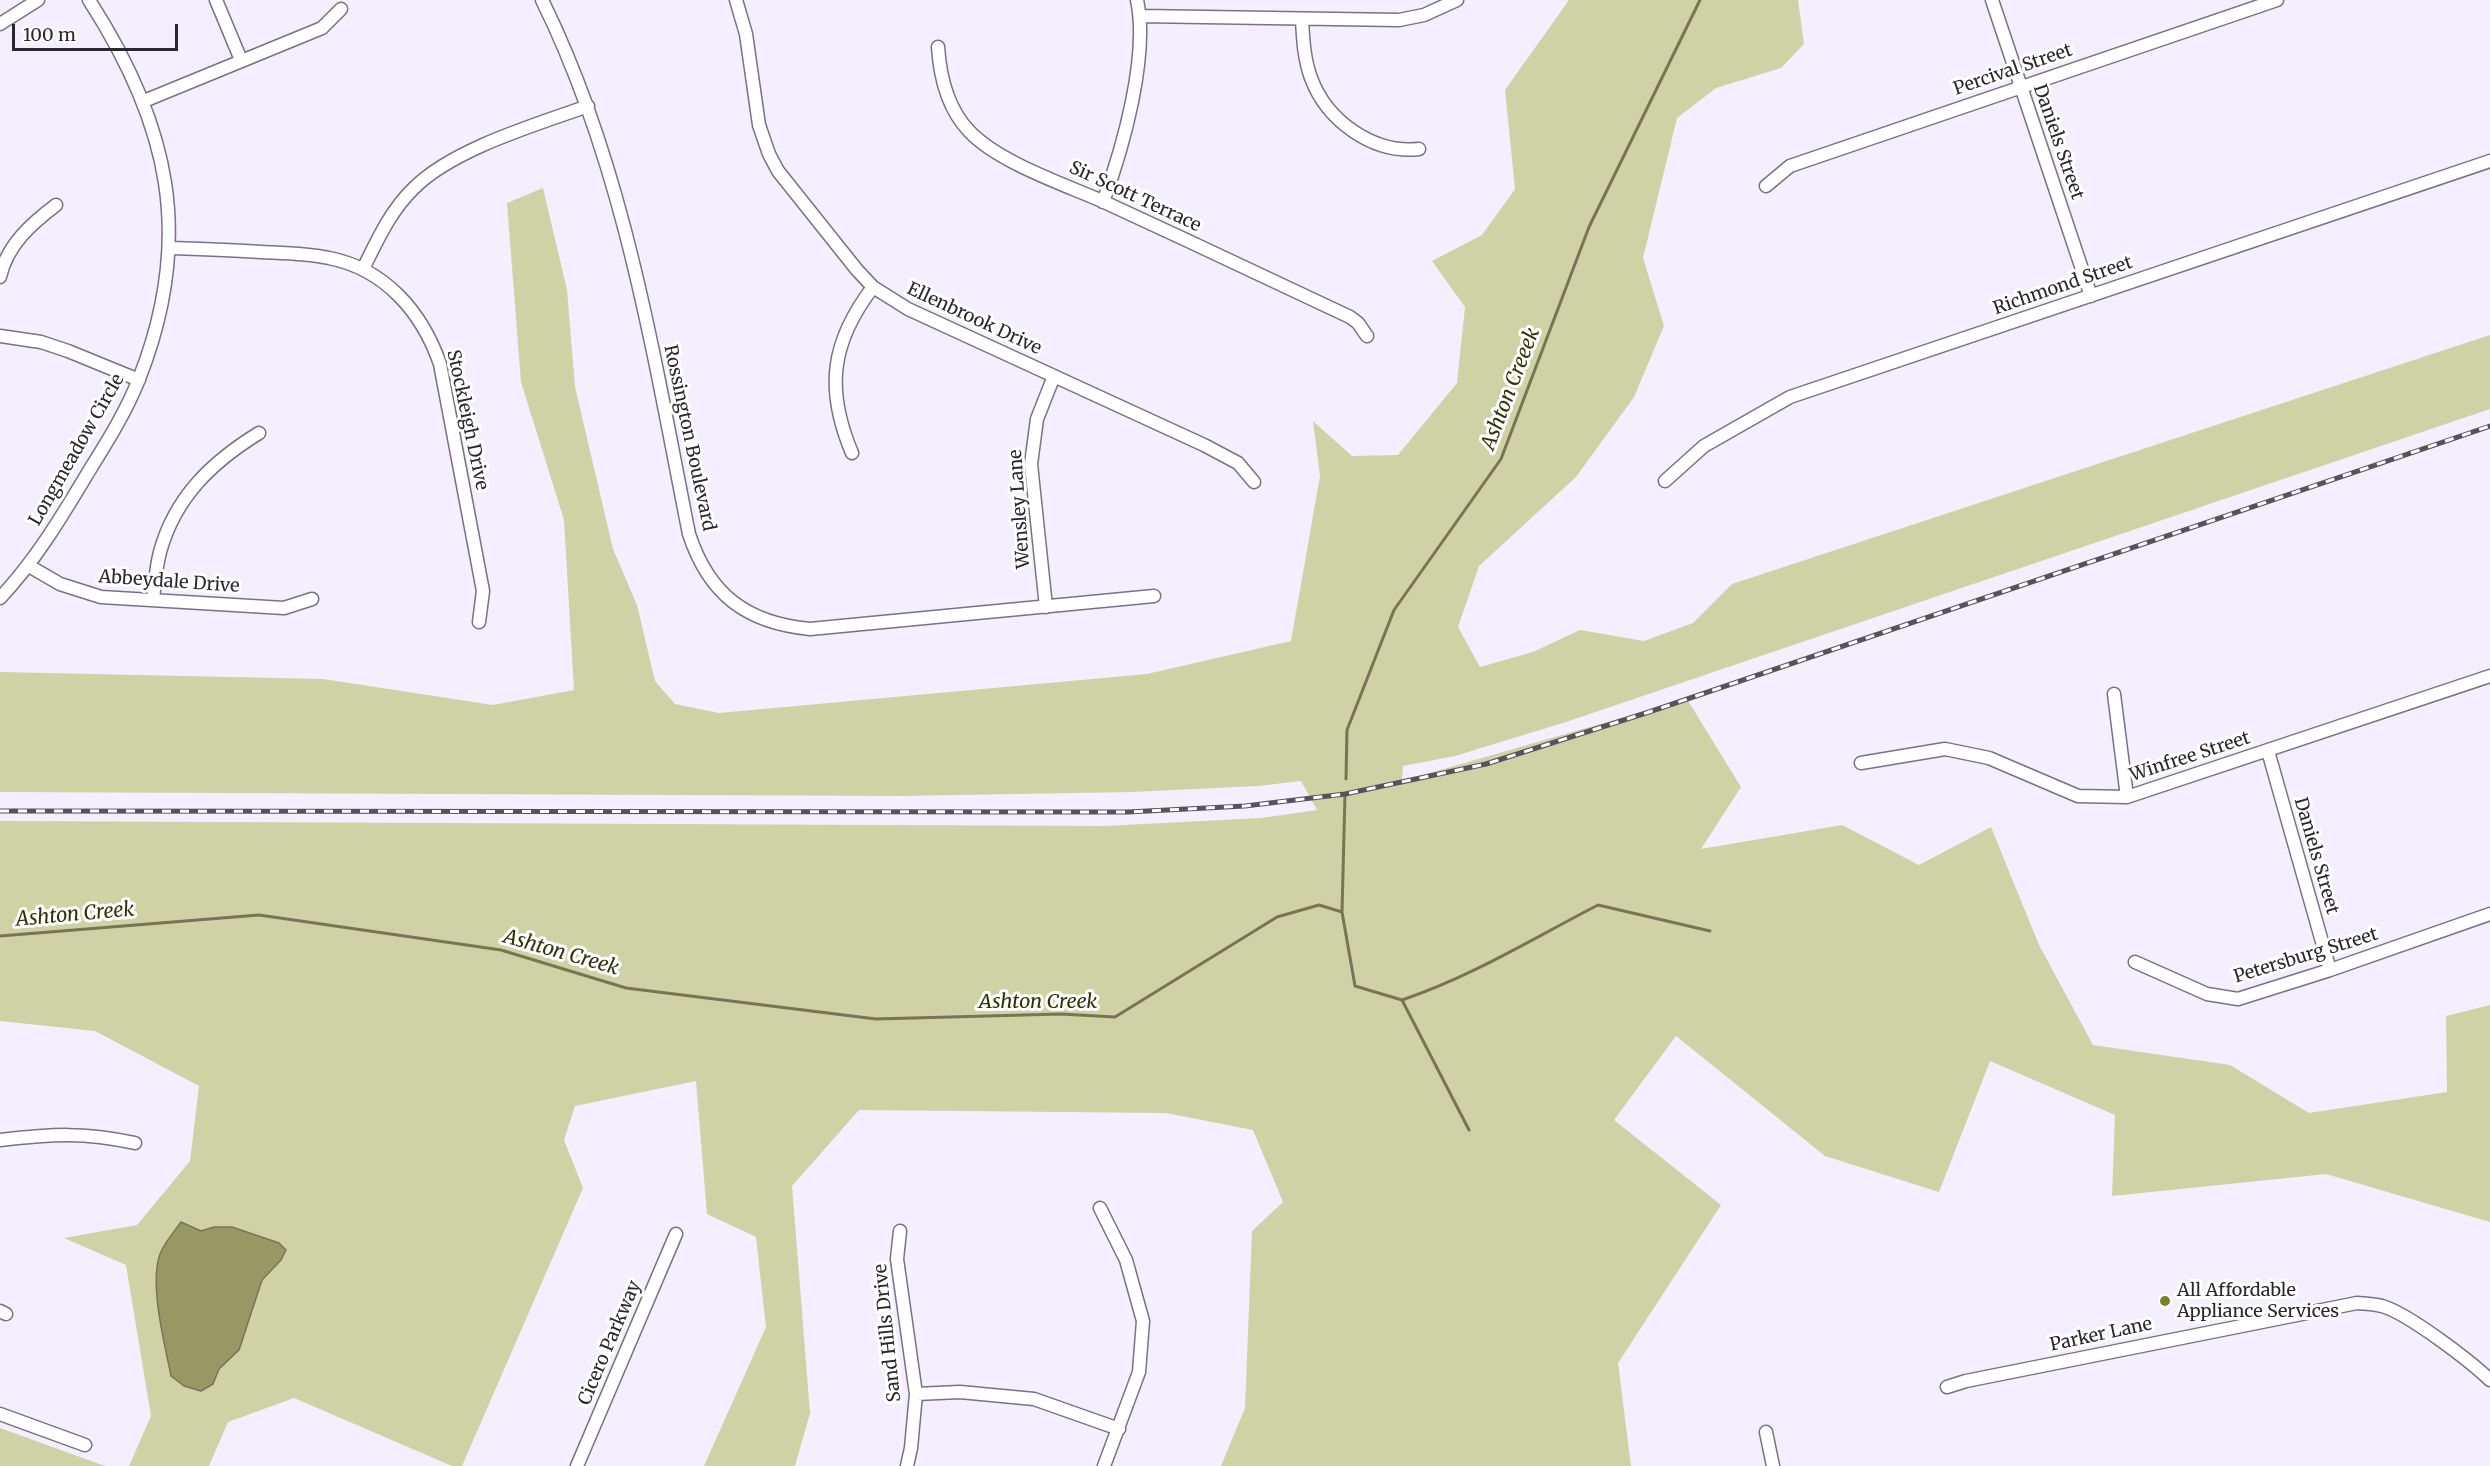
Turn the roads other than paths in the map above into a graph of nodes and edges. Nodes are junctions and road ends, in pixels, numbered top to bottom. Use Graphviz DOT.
graph roads {
  1 [pos="38,0"];
  2 [pos="88,0"];
  3 [pos="216,0"];
  4 [pos="542,0"];
  5 [pos="736,0"];
  6 [pos="1137,0"];
  7 [pos="1456,0"];
  8 [pos="1992,0"];
  9 [pos="2277,0"];
  10 [pos="341,9"];
  11 [pos="1140,16"];
  12 [pos="1302,19"];
  13 [pos="0,24"];
  14 [pos="938,47"];
  15 [pos="241,60"];
  16 [pos="2020,86"];
  17 [pos="144,101"];
  18 [pos="588,106"];
  19 [pos="1419,149"];
  20 [pos="2490,161"];
  21 [pos="1766,186"];
  22 [pos="1103,202"];
  23 [pos="56,205"];
  24 [pos="169,248"];
  25 [pos="363,269"];
  26 [pos="0,277"];
  27 [pos="873,287"];
  28 [pos="2091,296"];
  29 [pos="0,336"];
  30 [pos="1367,336"];
  31 [pos="1053,376"];
  32 [pos="139,380"];
  33 [pos="259,434"];
  34 [pos="852,453"];
  35 [pos="1665,481"];
  36 [pos="1254,482"];
  37 [pos="29,566"];
  38 [pos="1154,596"];
  39 [pos="0,598"];
  40 [pos="153,598"];
  41 [pos="312,599"];
  42 [pos="1046,607"];
  43 [pos="479,622"];
  44 [pos="2490,676"];
  45 [pos="2114,694"];
  46 [pos="2268,751"];
  47 [pos="1861,763"];
  48 [pos="2127,796"];
  49 [pos="2490,914"];
  50 [pos="2135,962"];
  51 [pos="2330,970"];
  52 [pos="0,1140"];
  53 [pos="135,1143"];
  54 [pos="1100,1208"];
  55 [pos="900,1231"];
  56 [pos="676,1234"];
  57 [pos="2490,1380"];
  58 [pos="1947,1387"];
  59 [pos="916,1394"];
  60 [pos="0,1414"];
  61 [pos="1119,1430"];
  62 [pos="1766,1432"];
  63 [pos="85,1445"];
  64 [pos="577,1466"];
  65 [pos="907,1466"];
  66 [pos="1104,1466"];
  67 [pos="1773,1466"];
  1 -- 13 [label="street"];
  2 -- 17 [label="street, Longmeadow Circle"];
  3 -- 15 [label="street"];
  4 -- 18 [label="street, Rossington Boulevard"];
  5 -- 27 [label="street, Ellenbrook Drive"];
  6 -- 11 [label="street"];
  7 -- 12 [label="street"];
  8 -- 16 [label="street, Daniels Street"];
  9 -- 16 [label="street, Percival Street"];
  10 -- 15 [label="street"];
  11 -- 12 [label="street"];
  11 -- 22 [label="street"];
  12 -- 19 [label="street"];
  14 -- 22 [label="street, Sir Scott Terrace"];
  15 -- 17 [label="street"];
  16 -- 21 [label="street, Percival Street"];
  16 -- 28 [label="street, Daniels Street"];
  17 -- 24 [label="street, Longmeadow Circle"];
  18 -- 25 [label="street"];
  18 -- 42 [label="street, Rossington Boulevard"];
  20 -- 28 [label="street, Richmond Street"];
  22 -- 30 [label="street, Sir Scott Terrace"];
  23 -- 26 [label="street"];
  24 -- 25 [label="street, Stockleigh Drive"];
  24 -- 32 [label="street, Longmeadow Circle"];
  25 -- 43 [label="street, Stockleigh Drive"];
  27 -- 31 [label="street, Ellenbrook Drive"];
  27 -- 34 [label="street"];
  28 -- 35 [label="street, Richmond Street"];
  29 -- 32 [label="street"];
  31 -- 36 [label="street, Ellenbrook Drive"];
  31 -- 42 [label="street, Wensley Lane"];
  32 -- 37 [label="street, Longmeadow Circle"];
  33 -- 40 [label="street"];
  37 -- 39 [label="street, Longmeadow Circle"];
  37 -- 40 [label="street, Abbeydale Drive"];
  38 -- 42 [label="street, Rossington Boulevard"];
  40 -- 41 [label="street, Abbeydale Drive"];
  44 -- 46 [label="street, Winfree Street"];
  45 -- 48 [label="street"];
  46 -- 48 [label="street, Winfree Street"];
  46 -- 51 [label="street, Daniels Street"];
  47 -- 48 [label="street, Winfree Street"];
  49 -- 51 [label="street, Petersburg Street"];
  50 -- 51 [label="street, Petersburg Street"];
  52 -- 53 [label="street"];
  54 -- 61 [label="street"];
  55 -- 59 [label="street, Sand Hills Drive"];
  56 -- 64 [label="street, Cicero Parkway"];
  57 -- 58 [label="street, Parker Lane"];
  59 -- 61 [label="street"];
  59 -- 65 [label="street, Sand Hills Drive"];
  60 -- 63 [label="street"];
  61 -- 66 [label="street"];
  62 -- 67 [label="street"];
}
